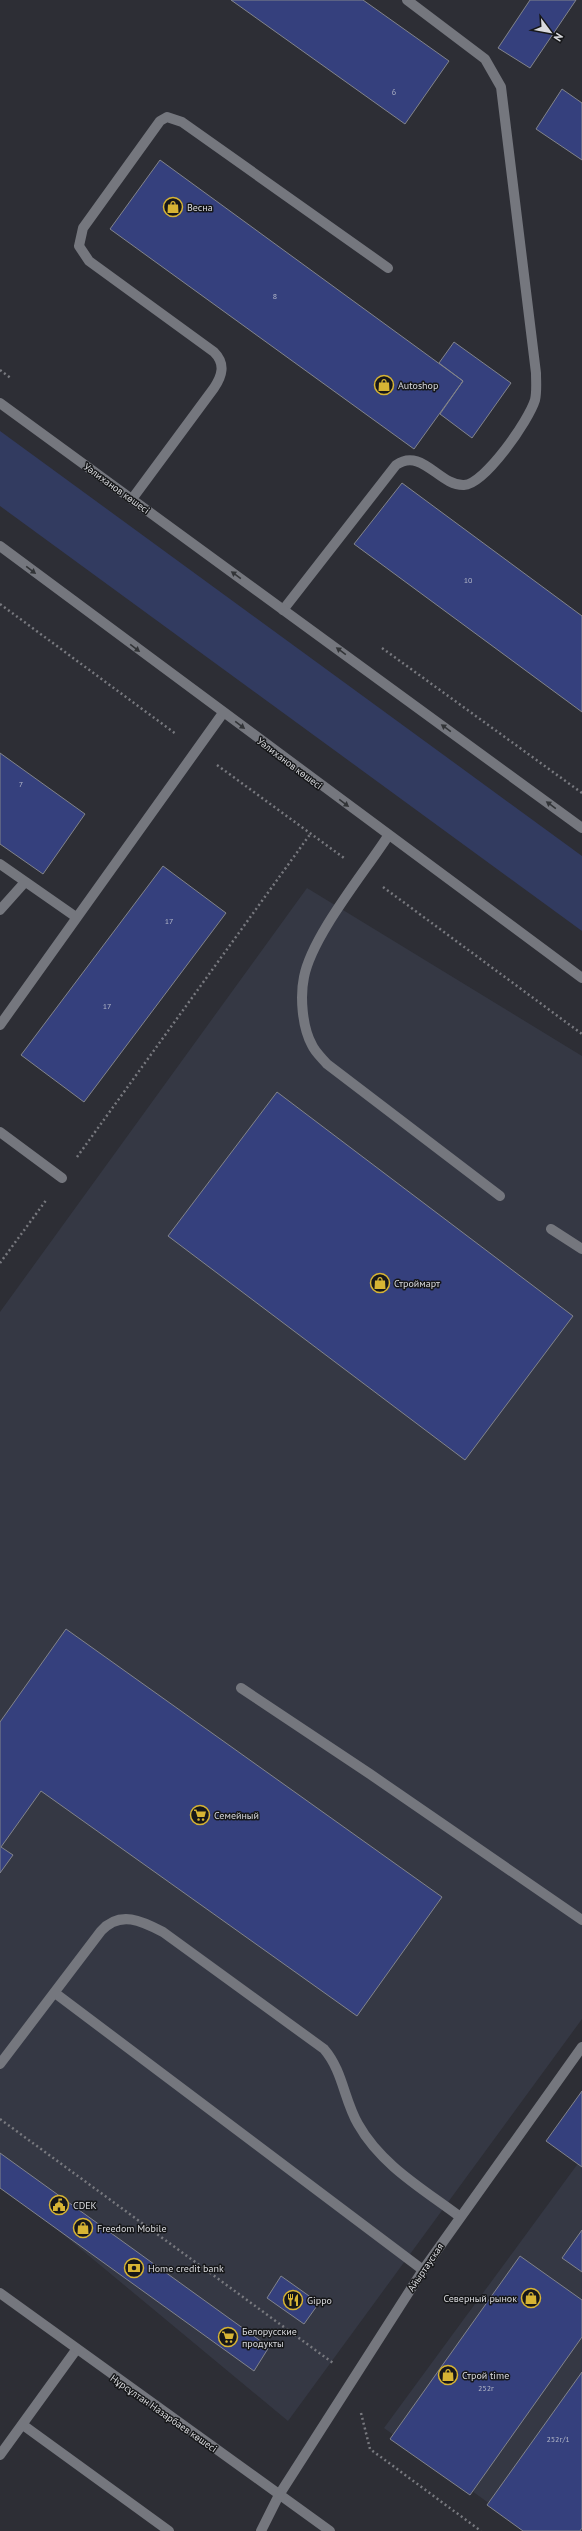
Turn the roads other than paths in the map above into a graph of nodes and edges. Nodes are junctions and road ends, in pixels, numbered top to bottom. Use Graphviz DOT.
graph roads {
  1 [pos="407,0"];
  2 [pos="388,268"];
  3 [pos="0,403"];
  4 [pos="132,499"];
  5 [pos="0,546"];
  6 [pos="283,610"];
  7 [pos="223,713"];
  8 [pos="582,828"];
  9 [pos="388,836"];
  10 [pos="0,864"];
  11 [pos="25,882"];
  12 [pos="0,910"];
  13 [pos="76,918"];
  14 [pos="582,978"];
  15 [pos="0,1025"];
  16 [pos="0,1132"];
  17 [pos="62,1178"];
  18 [pos="500,1196"];
  19 [pos="551,1229"];
  20 [pos="582,1249"];
  21 [pos="241,1688"];
  22 [pos="582,1920"];
  23 [pos="55,1993"];
  24 [pos="582,2047"];
  25 [pos="0,2064"];
  26 [pos="459,2216"];
  27 [pos="423,2270"];
  28 [pos="0,2293"];
  29 [pos="76,2350"];
  30 [pos="23,2425"];
  31 [pos="0,2455"];
  32 [pos="279,2495"];
  33 [pos="169,2531"];
  34 [pos="261,2531"];
  35 [pos="330,2531"];
  1 -- 6 [label="main road"];
  2 -- 4 [label="main road"];
  3 -- 4 [label="main road, Уәлиханов көшесі"];
  6 -- 4 [label="main road, Уәлиханов көшесі, one-way"];
  5 -- 7 [label="main road, Уәлиханов көшесі, one-way"];
  8 -- 6 [label="main road, Уәлиханов көшесі, one-way"];
  7 -- 9 [label="main road, Уәлиханов көшесі, one-way"];
  7 -- 13 [label="main road"];
  9 -- 14 [label="main road, Уәлиханов көшесі"];
  9 -- 18 [label="main road"];
  10 -- 11 [label="main road"];
  11 -- 12 [label="main road"];
  11 -- 13 [label="main road"];
  13 -- 15 [label="main road"];
  16 -- 17 [label="main road"];
  19 -- 20 [label="main road"];
  21 -- 22 [label="main road"];
  23 -- 25 [label="main road"];
  23 -- 26 [label="main road"];
  23 -- 27 [label="main road"];
  24 -- 26 [label="main road, Айыртауская"];
  26 -- 27 [label="main road, Айыртауская"];
  27 -- 32 [label="main road, Айыртауская"];
  28 -- 29 [label="main road, Нұрсұлтан Назарбаев көшесі"];
  29 -- 30 [label="main road"];
  29 -- 32 [label="main road, Нұрсұлтан Назарбаев көшесі"];
  30 -- 31 [label="main road"];
  30 -- 33 [label="main road"];
  32 -- 34 [label="main road, Айыртауская"];
  32 -- 35 [label="main road, Нұрсұлтан Назарбаев көшесі"];
}
